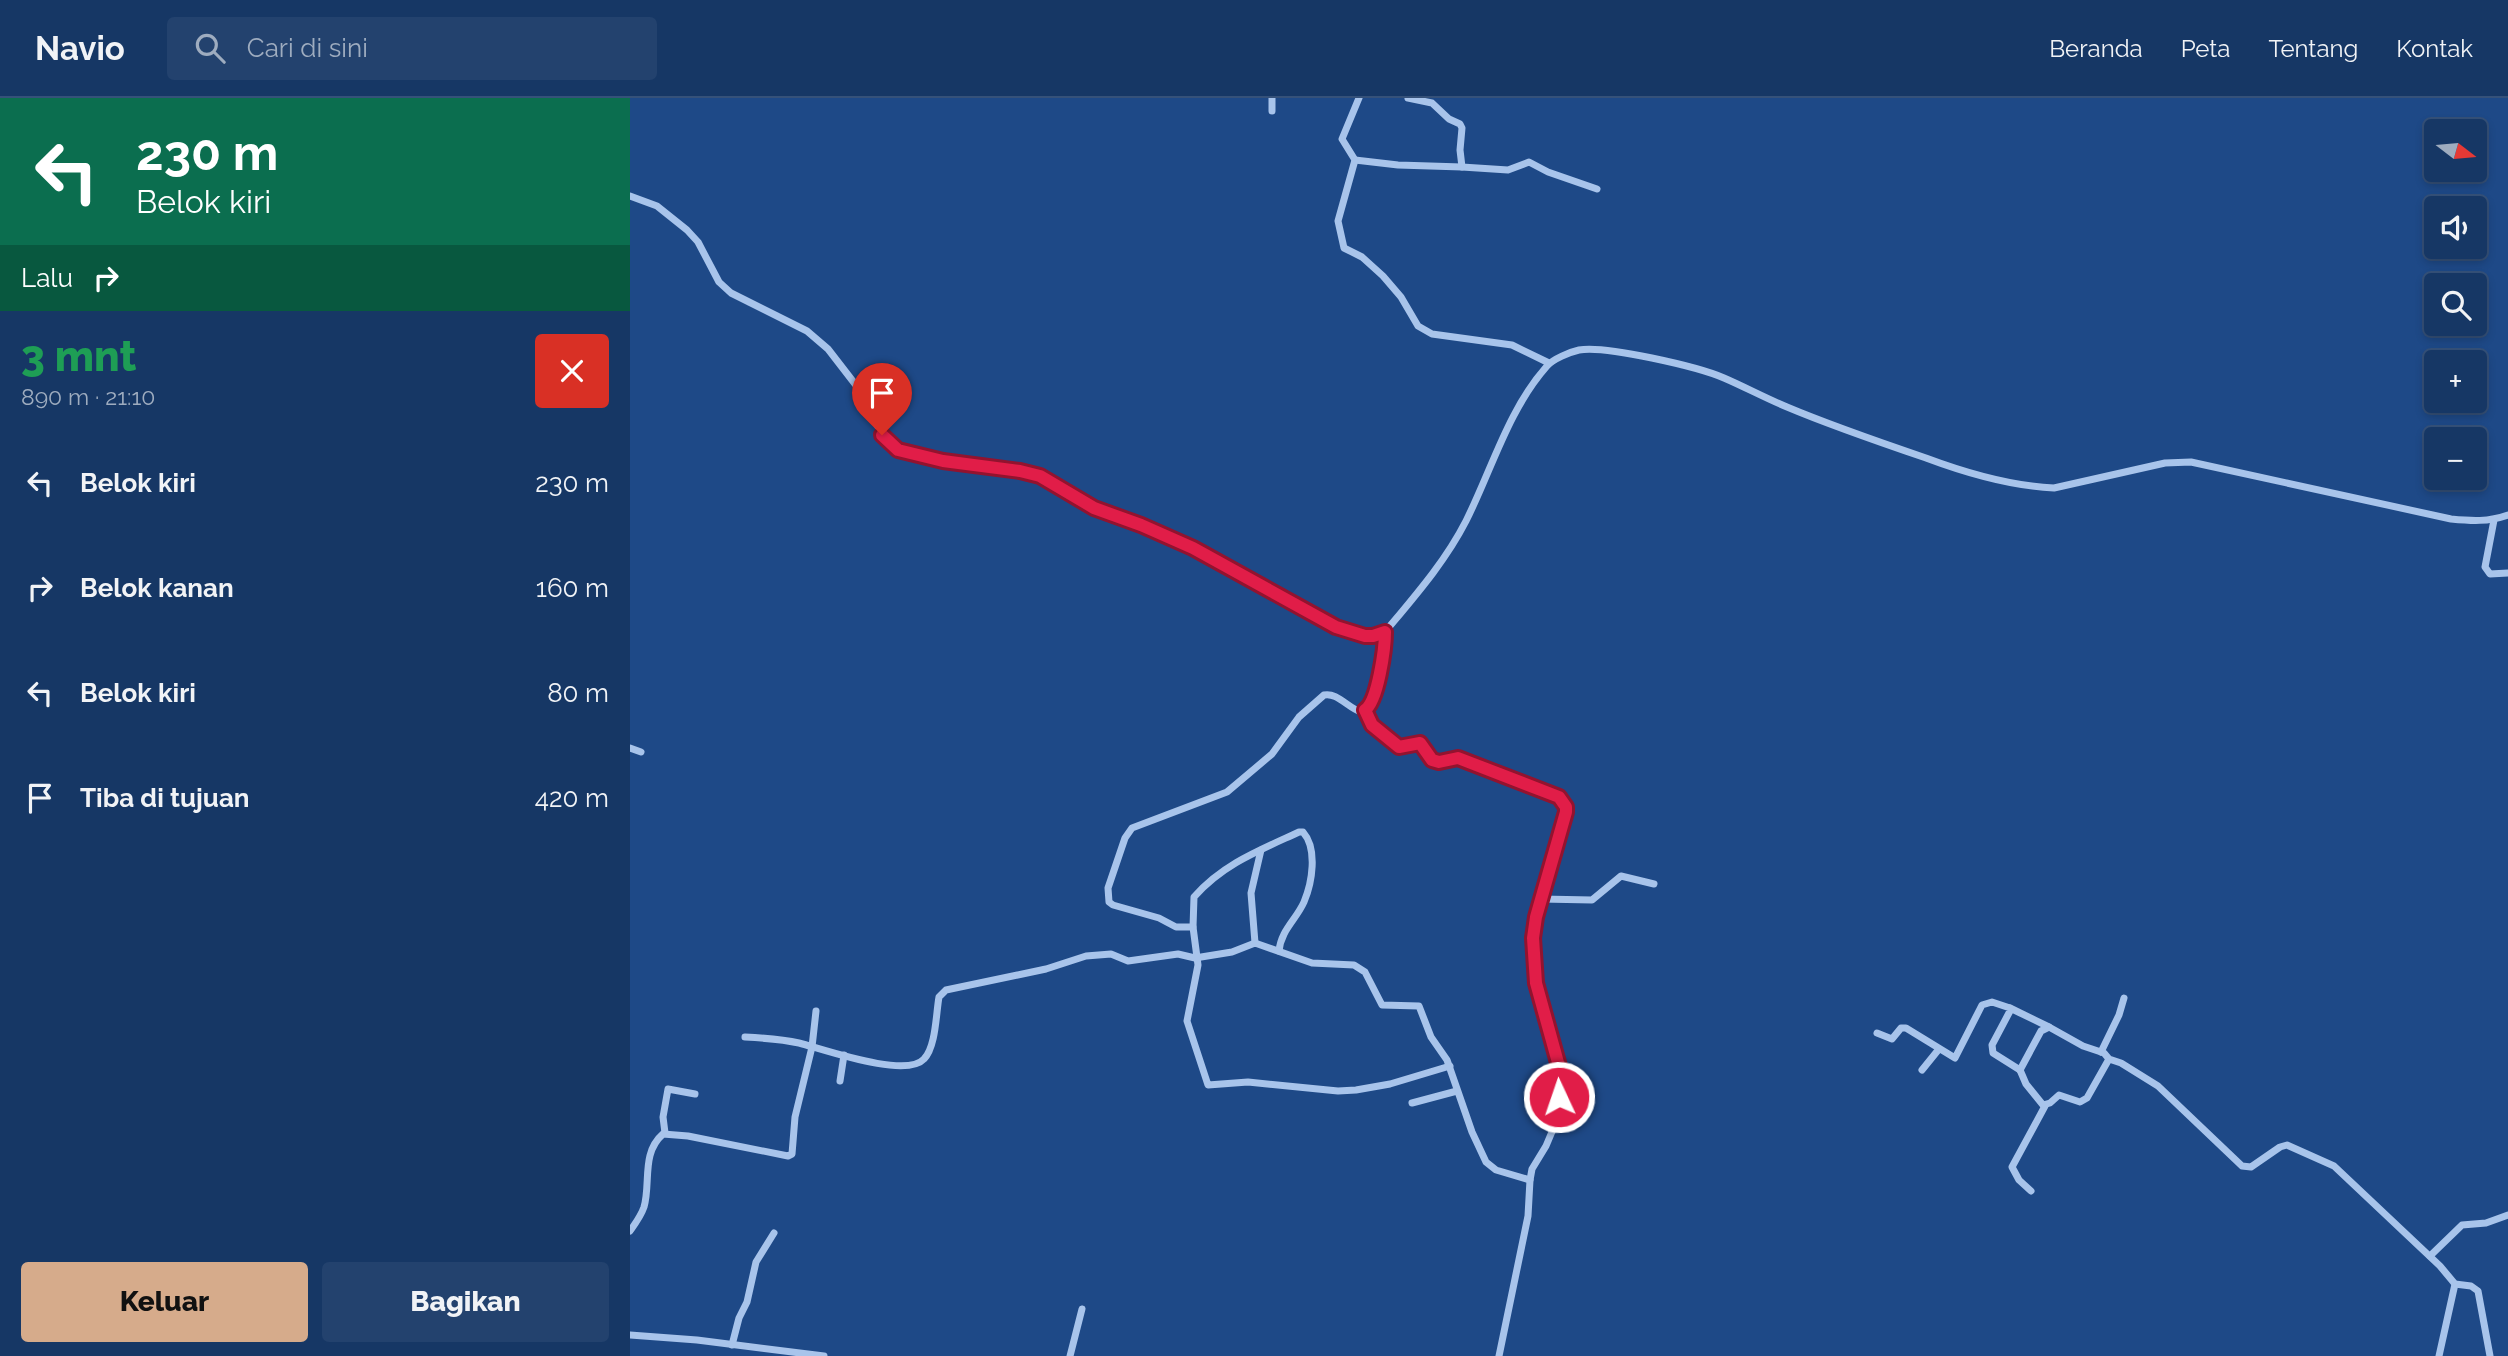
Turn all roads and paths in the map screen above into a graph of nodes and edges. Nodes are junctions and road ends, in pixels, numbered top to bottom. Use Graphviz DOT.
graph roads {
  1 [pos="1272,98"];
  2 [pos="1359,98"];
  3 [pos="1408,98"];
  4 [pos="1272,111"];
  5 [pos="1355,160"];
  6 [pos="1462,167"];
  7 [pos="1597,190"];
  8 [pos="630,195"];
  9 [pos="1549,363"];
  10 [pos="2508,515"];
  11 [pos="2494,520"];
  12 [pos="2508,573"];
  13 [pos="1385,632"];
  14 [pos="1365,710"];
  15 [pos="630,748"];
  16 [pos="642,752"];
  17 [pos="1261,850"];
  18 [pos="1654,884"];
  19 [pos="1541,900"];
  20 [pos="1193,927"];
  21 [pos="1255,943"];
  22 [pos="1279,951"];
  23 [pos="1199,957"];
  24 [pos="2124,998"];
  25 [pos="2010,1008"];
  26 [pos="816,1011"];
  27 [pos="2049,1027"];
  28 [pos="1877,1034"];
  29 [pos="745,1037"];
  30 [pos="812,1047"];
  31 [pos="1939,1049"];
  32 [pos="2101,1052"];
  33 [pos="844,1055"];
  34 [pos="2109,1059"];
  35 [pos="1450,1066"];
  36 [pos="1922,1069"];
  37 [pos="2020,1070"];
  38 [pos="840,1081"];
  39 [pos="1457,1091"];
  40 [pos="695,1094"];
  41 [pos="1412,1103"];
  42 [pos="2045,1106"];
  43 [pos="665,1133"];
  44 [pos="1530,1180"];
  45 [pos="2031,1191"];
  46 [pos="2508,1215"];
  47 [pos="630,1231"];
  48 [pos="774,1233"];
  49 [pos="2430,1256"];
  50 [pos="2455,1284"];
  51 [pos="1082,1309"];
  52 [pos="630,1335"];
  53 [pos="732,1345"];
  54 [pos="824,1356"];
  55 [pos="1070,1356"];
  56 [pos="1499,1356"];
  57 [pos="2439,1356"];
  58 [pos="2490,1356"];
  1 -- 4 [label="street"];
  2 -- 5 [label="street"];
  3 -- 6 [label="street"];
  5 -- 6 [label="street"];
  5 -- 9 [label="street"];
  6 -- 7 [label="street"];
  8 -- 13 [label="street"];
  9 -- 11 [label="street"];
  9 -- 13 [label="street"];
  10 -- 11 [label="street"];
  11 -- 12 [label="street"];
  13 -- 14 [label="street"];
  14 -- 19 [label="street"];
  14 -- 20 [label="street"];
  15 -- 16 [label="street"];
  17 -- 20 [label="street"];
  17 -- 21 [label="street"];
  17 -- 22 [label="street"];
  18 -- 19 [label="street"];
  19 -- 44 [label="street"];
  20 -- 23 [label="street"];
  21 -- 22 [label="street"];
  21 -- 23 [label="street"];
  22 -- 35 [label="street"];
  23 -- 33 [label="street"];
  23 -- 35 [label="street"];
  24 -- 32 [label="street"];
  25 -- 27 [label="street"];
  25 -- 31 [label="street"];
  25 -- 37 [label="street"];
  26 -- 30 [label="street"];
  27 -- 32 [label="street"];
  27 -- 37 [label="street"];
  28 -- 31 [label="street"];
  29 -- 30 [label="street"];
  30 -- 33 [label="street"];
  30 -- 43 [label="street"];
  31 -- 36 [label="street"];
  32 -- 34 [label="street"];
  33 -- 38 [label="street"];
  34 -- 42 [label="street"];
  34 -- 49 [label="street"];
  35 -- 39 [label="street"];
  37 -- 42 [label="street"];
  39 -- 41 [label="street"];
  39 -- 44 [label="street"];
  40 -- 43 [label="street"];
  42 -- 45 [label="street"];
  43 -- 47 [label="street"];
  44 -- 56 [label="street"];
  46 -- 49 [label="street"];
  48 -- 53 [label="street"];
  49 -- 50 [label="street"];
  50 -- 57 [label="street"];
  50 -- 58 [label="street"];
  51 -- 55 [label="street"];
  52 -- 53 [label="street"];
  53 -- 54 [label="street"];
}
